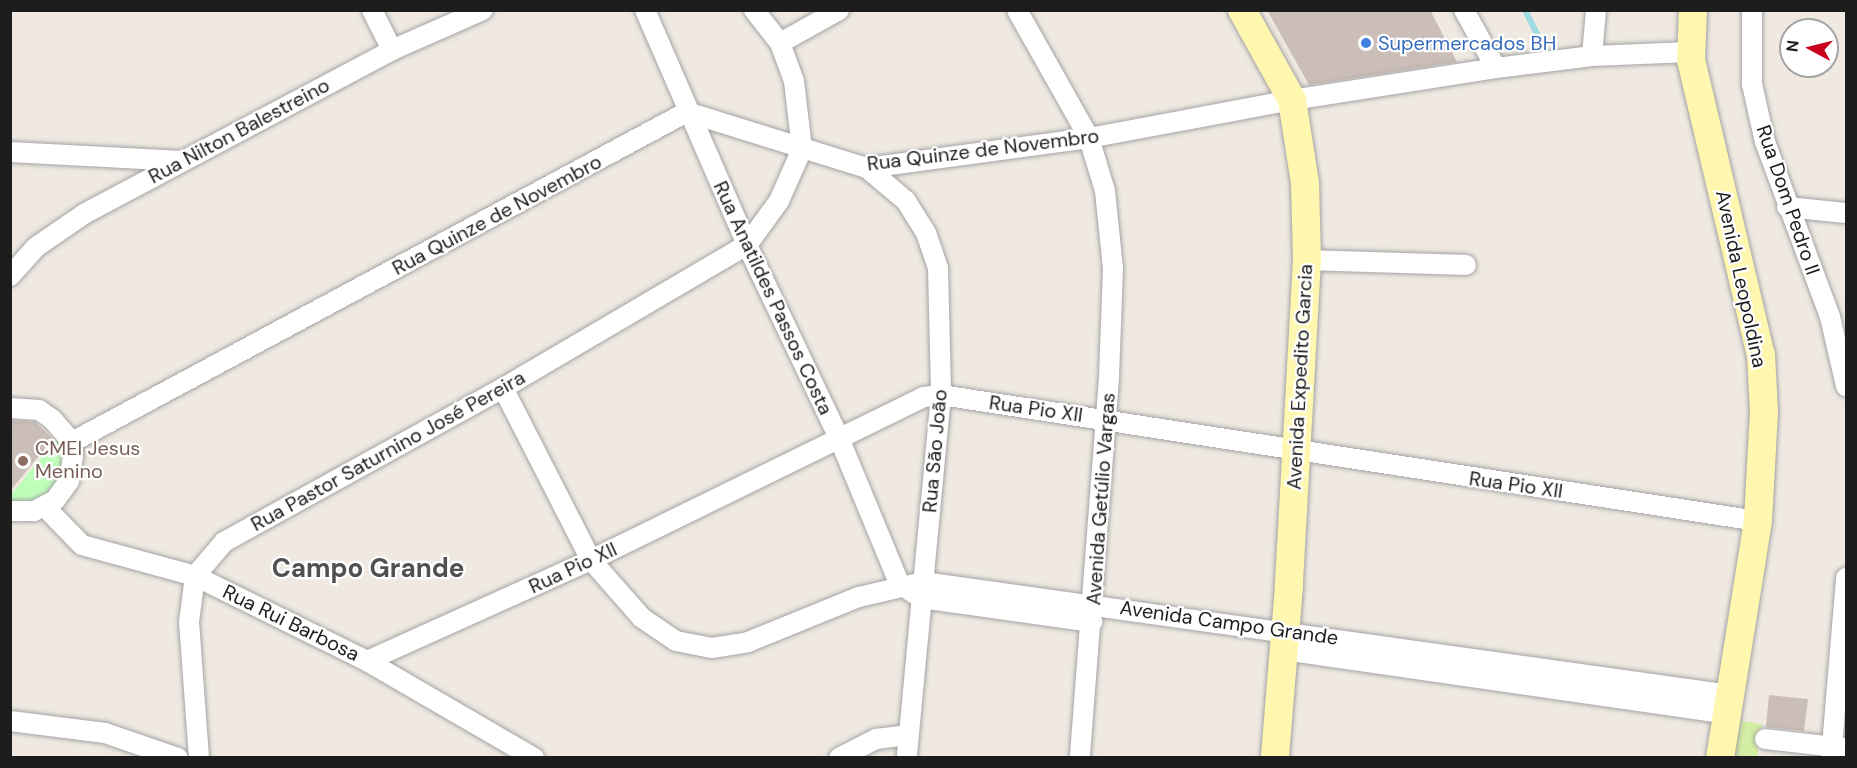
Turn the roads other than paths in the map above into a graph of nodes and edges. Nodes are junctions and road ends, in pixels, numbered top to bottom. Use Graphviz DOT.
graph roads {
  1 [pos="372,10"];
  2 [pos="483,10"];
  3 [pos="645,10"];
  4 [pos="754,10"];
  5 [pos="839,10"];
  6 [pos="1017,10"];
  7 [pos="1242,10"];
  8 [pos="1464,10"];
  9 [pos="1596,10"];
  10 [pos="1693,10"];
  11 [pos="1752,10"];
  12 [pos="780,43"];
  13 [pos="392,50"];
  14 [pos="1690,52"];
  15 [pos="1592,56"];
  16 [pos="1497,68"];
  17 [pos="1292,100"];
  18 [pos="687,112"];
  19 [pos="1089,138"];
  20 [pos="802,149"];
  21 [pos="10,152"];
  22 [pos="184,161"];
  23 [pos="867,168"];
  24 [pos="1787,207"];
  25 [pos="1846,213"];
  26 [pos="747,245"];
  27 [pos="1307,260"];
  28 [pos="1466,265"];
  29 [pos="10,276"];
  30 [pos="1846,386"];
  31 [pos="503,388"];
  32 [pos="941,395"];
  33 [pos="10,408"];
  34 [pos="1106,420"];
  35 [pos="839,438"];
  36 [pos="72,442"];
  37 [pos="1296,452"];
  38 [pos="45,507"];
  39 [pos="10,511"];
  40 [pos="1758,521"];
  41 [pos="591,560"];
  42 [pos="195,576"];
  43 [pos="1846,578"];
  44 [pos="900,585"];
  45 [pos="922,590"];
  46 [pos="1093,613"];
  47 [pos="1284,640"];
  48 [pos="1844,645"];
  49 [pos="367,661"];
  50 [pos="1522,663"];
  51 [pos="1558,668"];
  52 [pos="1520,684"];
  53 [pos="1555,689"];
  54 [pos="1729,704"];
  55 [pos="10,721"];
  56 [pos="908,735"];
  57 [pos="1765,739"];
  58 [pos="1837,752"];
  59 [pos="178,758"];
  60 [pos="199,758"];
  61 [pos="534,758"];
  62 [pos="839,758"];
  63 [pos="907,758"];
  64 [pos="1080,758"];
  65 [pos="1275,758"];
  66 [pos="1720,758"];
  1 -- 13 [label="street"];
  2 -- 13 [label="street, Rua Nilton Balestreino"];
  3 -- 18 [label="street, Rua Anatildes Passos Costa"];
  4 -- 12 [label="street"];
  5 -- 12 [label="street"];
  6 -- 19 [label="street, Avenida Getúlio Vargas"];
  7 -- 17 [label="main road, Avenida Expedito Garcia"];
  8 -- 16 [label="street"];
  9 -- 15 [label="street"];
  10 -- 14 [label="main road, Avenida Leopoldina"];
  11 -- 24 [label="street, Rua Dom Pedro II"];
  12 -- 20 [label="street"];
  13 -- 22 [label="street, Rua Nilton Balestreino"];
  14 -- 15 [label="street, Rua Quinze de Novembro"];
  14 -- 40 [label="main road, Avenida Leopoldina"];
  15 -- 16 [label="street, Rua Quinze de Novembro"];
  16 -- 17 [label="street, Rua Quinze de Novembro"];
  17 -- 19 [label="street, Rua Quinze de Novembro"];
  17 -- 27 [label="main road, Avenida Expedito Garcia"];
  18 -- 20 [label="street, Rua Quinze de Novembro"];
  18 -- 26 [label="street, Rua Anatildes Passos Costa"];
  18 -- 36 [label="street, Rua Quinze de Novembro"];
  19 -- 23 [label="street, Rua Quinze de Novembro"];
  19 -- 34 [label="street, Avenida Getúlio Vargas"];
  20 -- 23 [label="street, Rua Quinze de Novembro"];
  20 -- 26 [label="street"];
  21 -- 22 [label="street"];
  22 -- 29 [label="street, Rua Nilton Balestreino"];
  23 -- 32 [label="street, Rua São João"];
  24 -- 25 [label="street"];
  24 -- 30 [label="street, Rua Dom Pedro II"];
  26 -- 31 [label="street, Rua Pastor Saturnino José Pereira"];
  26 -- 35 [label="street, Rua Anatildes Passos Costa"];
  27 -- 28 [label="street"];
  27 -- 37 [label="main road, Avenida Expedito Garcia"];
  31 -- 41 [label="street"];
  31 -- 42 [label="street, Rua Pastor Saturnino José Pereira"];
  32 -- 34 [label="street, Rua Pio XII"];
  32 -- 35 [label="street, Rua Pio XII"];
  32 -- 45 [label="street, Rua São João"];
  33 -- 36 [label="street"];
  34 -- 37 [label="street, Rua Pio XII"];
  34 -- 46 [label="street, Avenida Getúlio Vargas"];
  35 -- 41 [label="street, Rua Pio XII"];
  35 -- 44 [label="street, Rua Anatildes Passos Costa"];
  36 -- 38 [label="street"];
  37 -- 40 [label="street, Rua Pio XII"];
  37 -- 47 [label="main road, Avenida Expedito Garcia"];
  38 -- 39 [label="street"];
  38 -- 42 [label="street, Rua Rui Barbosa"];
  40 -- 54 [label="main road, Avenida Leopoldina"];
  41 -- 44 [label="street"];
  41 -- 49 [label="street, Rua Pio XII"];
  42 -- 49 [label="street, Rua Rui Barbosa"];
  42 -- 60 [label="street"];
  43 -- 48 [label="street"];
  44 -- 45 [label="street, Avenida Campo Grande"];
  45 -- 46 [label="street, Avenida Campo Grande"];
  45 -- 56 [label="street, Rua São João"];
  46 -- 47 [label="street, Avenida Campo Grande"];
  46 -- 64 [label="street, Avenida Getúlio Vargas"];
  47 -- 50 [label="street, Avenida Campo Grande"];
  47 -- 52 [label="street, Avenida Campo Grande"];
  47 -- 65 [label="main road, Avenida Expedito Garcia"];
  48 -- 58 [label="street"];
  49 -- 61 [label="street, Rua Rui Barbosa"];
  50 -- 51 [label="street, Avenida Campo Grande"];
  50 -- 52 [label="street"];
  51 -- 53 [label="street"];
  51 -- 54 [label="street, Avenida Campo Grande"];
  52 -- 53 [label="street, Avenida Campo Grande"];
  53 -- 54 [label="street, Avenida Campo Grande"];
  54 -- 66 [label="main road, Avenida Leopoldina"];
  55 -- 59 [label="street"];
  56 -- 62 [label="street"];
  56 -- 63 [label="street, Rua São João"];
  57 -- 58 [label="street"];
}
